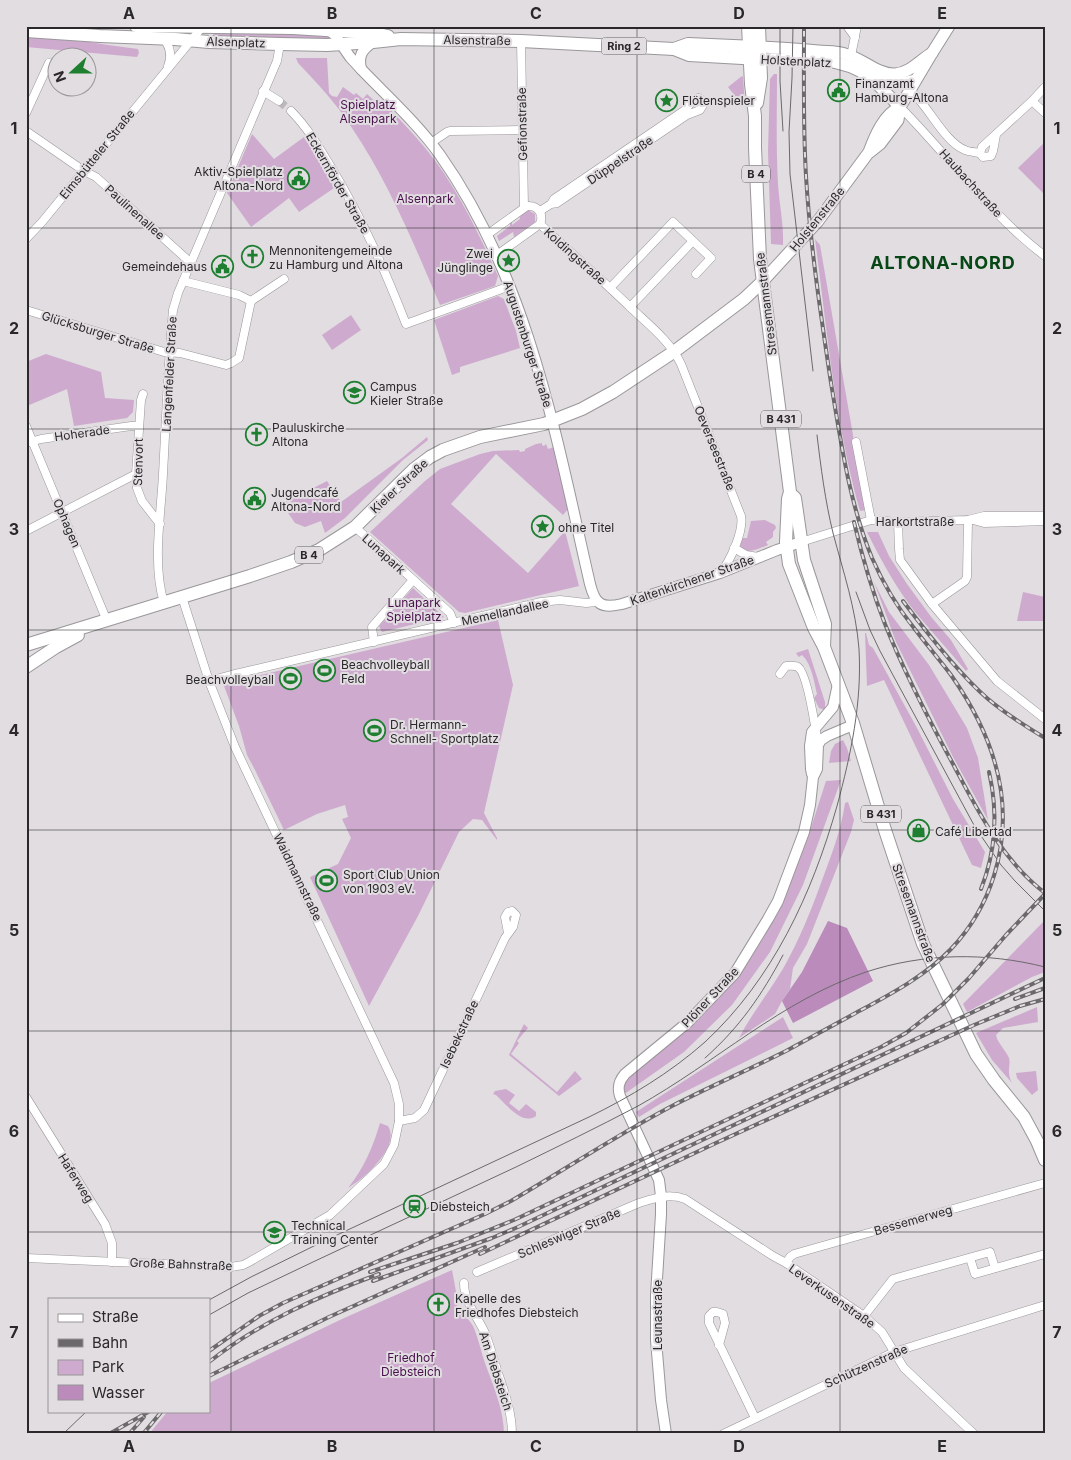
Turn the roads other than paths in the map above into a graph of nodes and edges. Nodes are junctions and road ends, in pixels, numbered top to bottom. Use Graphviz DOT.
graph roads {
  1 [pos="136,26"];
  2 [pos="202,26"];
  3 [pos="748,26"];
  4 [pos="759,26"];
  5 [pos="847,26"];
  6 [pos="856,26"];
  7 [pos="949,26"];
  8 [pos="310,28"];
  9 [pos="26,31"];
  10 [pos="330,31"];
  11 [pos="855,37"];
  12 [pos="163,38"];
  13 [pos="401,39"];
  14 [pos="191,40"];
  15 [pos="521,41"];
  16 [pos="373,42"];
  17 [pos="280,44"];
  18 [pos="327,44"];
  19 [pos="342,44"];
  20 [pos="754,53"];
  21 [pos="932,53"];
  22 [pos="851,56"];
  23 [pos="350,57"];
  24 [pos="48,62"];
  25 [pos="168,69"];
  26 [pos="360,69"];
  27 [pos="869,77"];
  28 [pos="912,85"];
  29 [pos="1045,88"];
  30 [pos="263,91"];
  31 [pos="279,101"];
  32 [pos="1032,101"];
  33 [pos="900,106"];
  34 [pos="290,111"];
  35 [pos="26,112"];
  36 [pos="687,112"];
  37 [pos="1045,113"];
  38 [pos="522,130"];
  39 [pos="26,132"];
  40 [pos="996,135"];
  41 [pos="432,143"];
  42 [pos="980,153"];
  43 [pos="84,171"];
  44 [pos="524,207"];
  45 [pos="540,211"];
  46 [pos="540,224"];
  47 [pos="488,234"];
  48 [pos="26,239"];
  49 [pos="693,241"];
  50 [pos="497,255"];
  51 [pos="1045,256"];
  52 [pos="191,263"];
  53 [pos="696,274"];
  54 [pos="284,279"];
  55 [pos="183,281"];
  56 [pos="762,282"];
  57 [pos="510,286"];
  58 [pos="610,288"];
  59 [pos="251,301"];
  60 [pos="630,307"];
  61 [pos="26,310"];
  62 [pos="675,351"];
  63 [pos="170,353"];
  64 [pos="143,394"];
  65 [pos="553,421"];
  66 [pos="26,426"];
  67 [pos="139,426"];
  68 [pos="29,442"];
  69 [pos="856,442"];
  70 [pos="136,474"];
  71 [pos="790,492"];
  72 [pos="63,513"];
  73 [pos="1045,516"];
  74 [pos="871,520"];
  75 [pos="970,520"];
  76 [pos="1045,521"];
  77 [pos="898,522"];
  78 [pos="160,524"];
  79 [pos="355,527"];
  80 [pos="26,531"];
  81 [pos="800,542"];
  82 [pos="786,546"];
  83 [pos="734,548"];
  84 [pos="758,557"];
  85 [pos="720,573"];
  86 [pos="413,580"];
  87 [pos="182,597"];
  88 [pos="598,602"];
  89 [pos="164,603"];
  90 [pos="932,604"];
  91 [pos="104,622"];
  92 [pos="454,623"];
  93 [pos="374,642"];
  94 [pos="26,646"];
  95 [pos="824,647"];
  96 [pos="26,667"];
  97 [pos="780,674"];
  98 [pos="208,681"];
  99 [pos="838,684"];
  100 [pos="809,697"];
  101 [pos="812,708"];
  102 [pos="828,714"];
  103 [pos="1045,719"];
  104 [pos="853,725"];
  105 [pos="818,735"];
  106 [pos="508,933"];
  107 [pos="26,1097"];
  108 [pos="399,1121"];
  109 [pos="389,1157"];
  110 [pos="1045,1160"];
  111 [pos="1045,1183"];
  112 [pos="661,1196"];
  113 [pos="1045,1254"];
  114 [pos="26,1258"];
  115 [pos="970,1258"];
  116 [pos="112,1262"];
  117 [pos="786,1263"];
  118 [pos="995,1268"];
  119 [pos="477,1272"];
  120 [pos="464,1283"];
  121 [pos="1045,1305"];
  122 [pos="864,1316"];
  123 [pos="719,1345"];
  124 [pos="894,1352"];
  125 [pos="755,1418"];
  126 [pos="512,1434"];
  127 [pos="666,1434"];
  128 [pos="723,1434"];
  129 [pos="974,1434"];
  1 -- 2 [label="main road, Ring 2"];
  2 -- 8 [label="main road, Alsenplatz / Ring 2"];
  2 -- 14 [label="street, Eimsbütteler Straße"];
  3 -- 20 [label="main road, Stresemannstraße / B 4"];
  4 -- 20 [label="main road, Stresemannstraße / B 4"];
  5 -- 11 [label="street"];
  6 -- 11 [label="street"];
  7 -- 21 [label="main road, Holstenstraße / Ring 2"];
  8 -- 10 [label="main road, Alsenplatz / Ring 2"];
  9 -- 12 [label="main road, Ring 2"];
  10 -- 13 [label="main road, Alsenplatz / Ring 2"];
  10 -- 19 [label="street, Augustenburger Straße"];
  11 -- 22 [label="street"];
  12 -- 14 [label="main road, Ring 2"];
  12 -- 25 [label="street"];
  13 -- 15 [label="main road, Alsenstraße / Ring 2"];
  13 -- 16 [label="main road, Alsenstraße / Ring 2"];
  14 -- 17 [label="main road, Alsenplatz / Ring 2"];
  14 -- 25 [label="street, Eimsbütteler Straße"];
  15 -- 20 [label="main road, Alsenstraße / Ring 2"];
  15 -- 38 [label="street, Gefionstraße"];
  16 -- 19 [label="main road, Alsenstraße / Ring 2"];
  16 -- 26 [label="street"];
  17 -- 18 [label="main road, Alsenstraße / Ring 2"];
  17 -- 30 [label="street, Langenfelder Straße"];
  18 -- 19 [label="main road, Alsenstraße / Ring 2"];
  18 -- 23 [label="street"];
  19 -- 23 [label="street, Augustenburger Straße"];
  20 -- 22 [label="main road, Holstenplatz / Ring 2"];
  20 -- 27 [label="main road, Holstenplatz / Ring 2"];
  20 -- 56 [label="main road, Stresemannstraße / B 4"];
  21 -- 22 [label="main road, Holstenplatz / Ring 2"];
  21 -- 28 [label="main road, Holstenstraße / Ring 2"];
  23 -- 26 [label="street, Augustenburger Straße"];
  24 -- 35 [label="street"];
  25 -- 43 [label="street, Eimsbütteler Straße"];
  26 -- 41 [label="street, Augustenburger Straße"];
  27 -- 28 [label="main road, Holstenplatz / Ring 2"];
  27 -- 33 [label="main road, Holstenplatz"];
  28 -- 33 [label="main road, Holstenstraße"];
  28 -- 42 [label="street"];
  29 -- 32 [label="street"];
  30 -- 31 [label="street"];
  30 -- 52 [label="street, Langenfelder Straße"];
  32 -- 37 [label="street"];
  32 -- 40 [label="street"];
  33 -- 51 [label="street, Haubachstraße"];
  33 -- 56 [label="main road, Holstenstraße"];
  34 -- 57 [label="street, Eckernförder Straße"];
  36 -- 45 [label="street, Düppelstraße"];
  38 -- 41 [label="street"];
  38 -- 44 [label="street, Gefionstraße"];
  39 -- 43 [label="street, Paulinenallee"];
  40 -- 42 [label="street"];
  40 -- 42 [label="street"];
  41 -- 47 [label="street, Augustenburger Straße"];
  43 -- 48 [label="street, Eimsbütteler Straße"];
  43 -- 52 [label="street, Paulinenallee"];
  44 -- 45 [label="street"];
  44 -- 47 [label="street"];
  45 -- 46 [label="street"];
  46 -- 50 [label="street"];
  46 -- 58 [label="street, Koldingstraße"];
  47 -- 50 [label="street, Augustenburger Straße"];
  49 -- 53 [label="street, Koldingstraße"];
  49 -- 58 [label="street, Koldingstraße"];
  49 -- 60 [label="street"];
  50 -- 57 [label="street, Augustenburger Straße"];
  52 -- 55 [label="street, Langenfelder Straße"];
  54 -- 59 [label="street"];
  55 -- 59 [label="street"];
  55 -- 63 [label="street, Langenfelder Straße"];
  56 -- 62 [label="main road, Kieler Straße / B 4"];
  56 -- 71 [label="main road, Stresemannstraße / B 431"];
  57 -- 65 [label="street, Augustenburger Straße"];
  58 -- 60 [label="street, Koldingstraße"];
  59 -- 63 [label="street, Glücksburger Straße"];
  60 -- 62 [label="street, Koldingstraße"];
  61 -- 63 [label="street, Glücksburger Straße"];
  62 -- 65 [label="main road, Kieler Straße / B 4"];
  62 -- 83 [label="street, Oeverseestraße"];
  63 -- 78 [label="street, Langenfelder Straße"];
  64 -- 67 [label="street, Stenvort"];
  65 -- 79 [label="main road, Kieler Straße / B 4"];
  65 -- 88 [label="street, Augustenburger Straße"];
  66 -- 68 [label="street, Ophagen"];
  67 -- 68 [label="street, Hoherade"];
  67 -- 70 [label="street, Stenvort"];
  68 -- 72 [label="street, Ophagen"];
  69 -- 74 [label="street"];
  70 -- 72 [label="street"];
  70 -- 78 [label="street, Stenvort"];
  71 -- 81 [label="main road, Stresemannstraße / B 431"];
  71 -- 82 [label="main road, Stresemannstraße / B 431"];
  72 -- 80 [label="street"];
  72 -- 91 [label="street, Ophagen"];
  73 -- 75 [label="street, Harkortstraße"];
  74 -- 77 [label="street, Harkortstraße"];
  74 -- 81 [label="street, Harkortstraße"];
  75 -- 76 [label="street, Harkortstraße"];
  75 -- 77 [label="street, Harkortstraße"];
  75 -- 90 [label="street"];
  77 -- 90 [label="street"];
  78 -- 89 [label="street, Langenfelder Straße"];
  79 -- 86 [label="street, Lunapark"];
  79 -- 87 [label="main road, Kieler Straße / B 4"];
  81 -- 82 [label="street, Kaltenkirchener Straße"];
  81 -- 95 [label="main road, Stresemannstraße / B 431"];
  82 -- 84 [label="street, Kaltenkirchener Straße"];
  82 -- 95 [label="main road, Stresemannstraße / B 431"];
  83 -- 84 [label="street"];
  83 -- 85 [label="street, Oeverseestraße"];
  84 -- 85 [label="street, Kaltenkirchener Straße"];
  85 -- 88 [label="street, Kaltenkirchener Straße"];
  86 -- 92 [label="street, Lunapark"];
  86 -- 93 [label="street, Lunapark"];
  87 -- 89 [label="main road, Kieler Straße / B 4"];
  87 -- 98 [label="street, Waidmannstraße"];
  88 -- 92 [label="street, Memellandallee"];
  89 -- 91 [label="main road, Kieler Straße / B 4"];
  90 -- 103 [label="street"];
  91 -- 94 [label="main road, Kieler Straße / B 4"];
  91 -- 96 [label="main road, Kieler Straße / B 4"];
  92 -- 93 [label="street, Memellandallee"];
  93 -- 98 [label="street, Memellandallee"];
  95 -- 99 [label="main road, Stresemannstraße / B 431"];
  97 -- 100 [label="street, Plöner Straße"];
  98 -- 108 [label="street, Waidmannstraße"];
  99 -- 102 [label="street"];
  99 -- 104 [label="main road, Stresemannstraße / B 431"];
  100 -- 101 [label="street, Plöner Straße"];
  100 -- 105 [label="street, Plöner Straße"];
  101 -- 102 [label="street"];
  101 -- 105 [label="street, Plöner Straße"];
  102 -- 105 [label="street"];
  104 -- 105 [label="street"];
  104 -- 110 [label="main road, Stresemannstraße / B 431"];
  105 -- 112 [label="street, Plöner Straße"];
  106 -- 108 [label="street, Isebekstraße"];
  107 -- 116 [label="street, Haferweg"];
  108 -- 109 [label="street, Waidmannstraße"];
  109 -- 116 [label="street, Große Bahnstraße"];
  111 -- 117 [label="street, Bessemerweg"];
  112 -- 117 [label="street, Leverkusenstraße"];
  112 -- 119 [label="street, Schleswiger Straße"];
  112 -- 127 [label="street, Leunastraße"];
  113 -- 118 [label="street"];
  114 -- 116 [label="street, Große Bahnstraße"];
  115 -- 118 [label="street"];
  115 -- 118 [label="street"];
  115 -- 122 [label="street"];
  117 -- 122 [label="street, Leverkusenstraße"];
  120 -- 126 [label="street, Am Diebsteich"];
  121 -- 124 [label="street, Schützenstraße"];
  122 -- 124 [label="street, Leverkusenstraße"];
  123 -- 125 [label="street"];
  124 -- 125 [label="street, Schützenstraße"];
  124 -- 129 [label="street, Leverkusenstraße"];
  125 -- 128 [label="street, Schützenstraße"];
}
